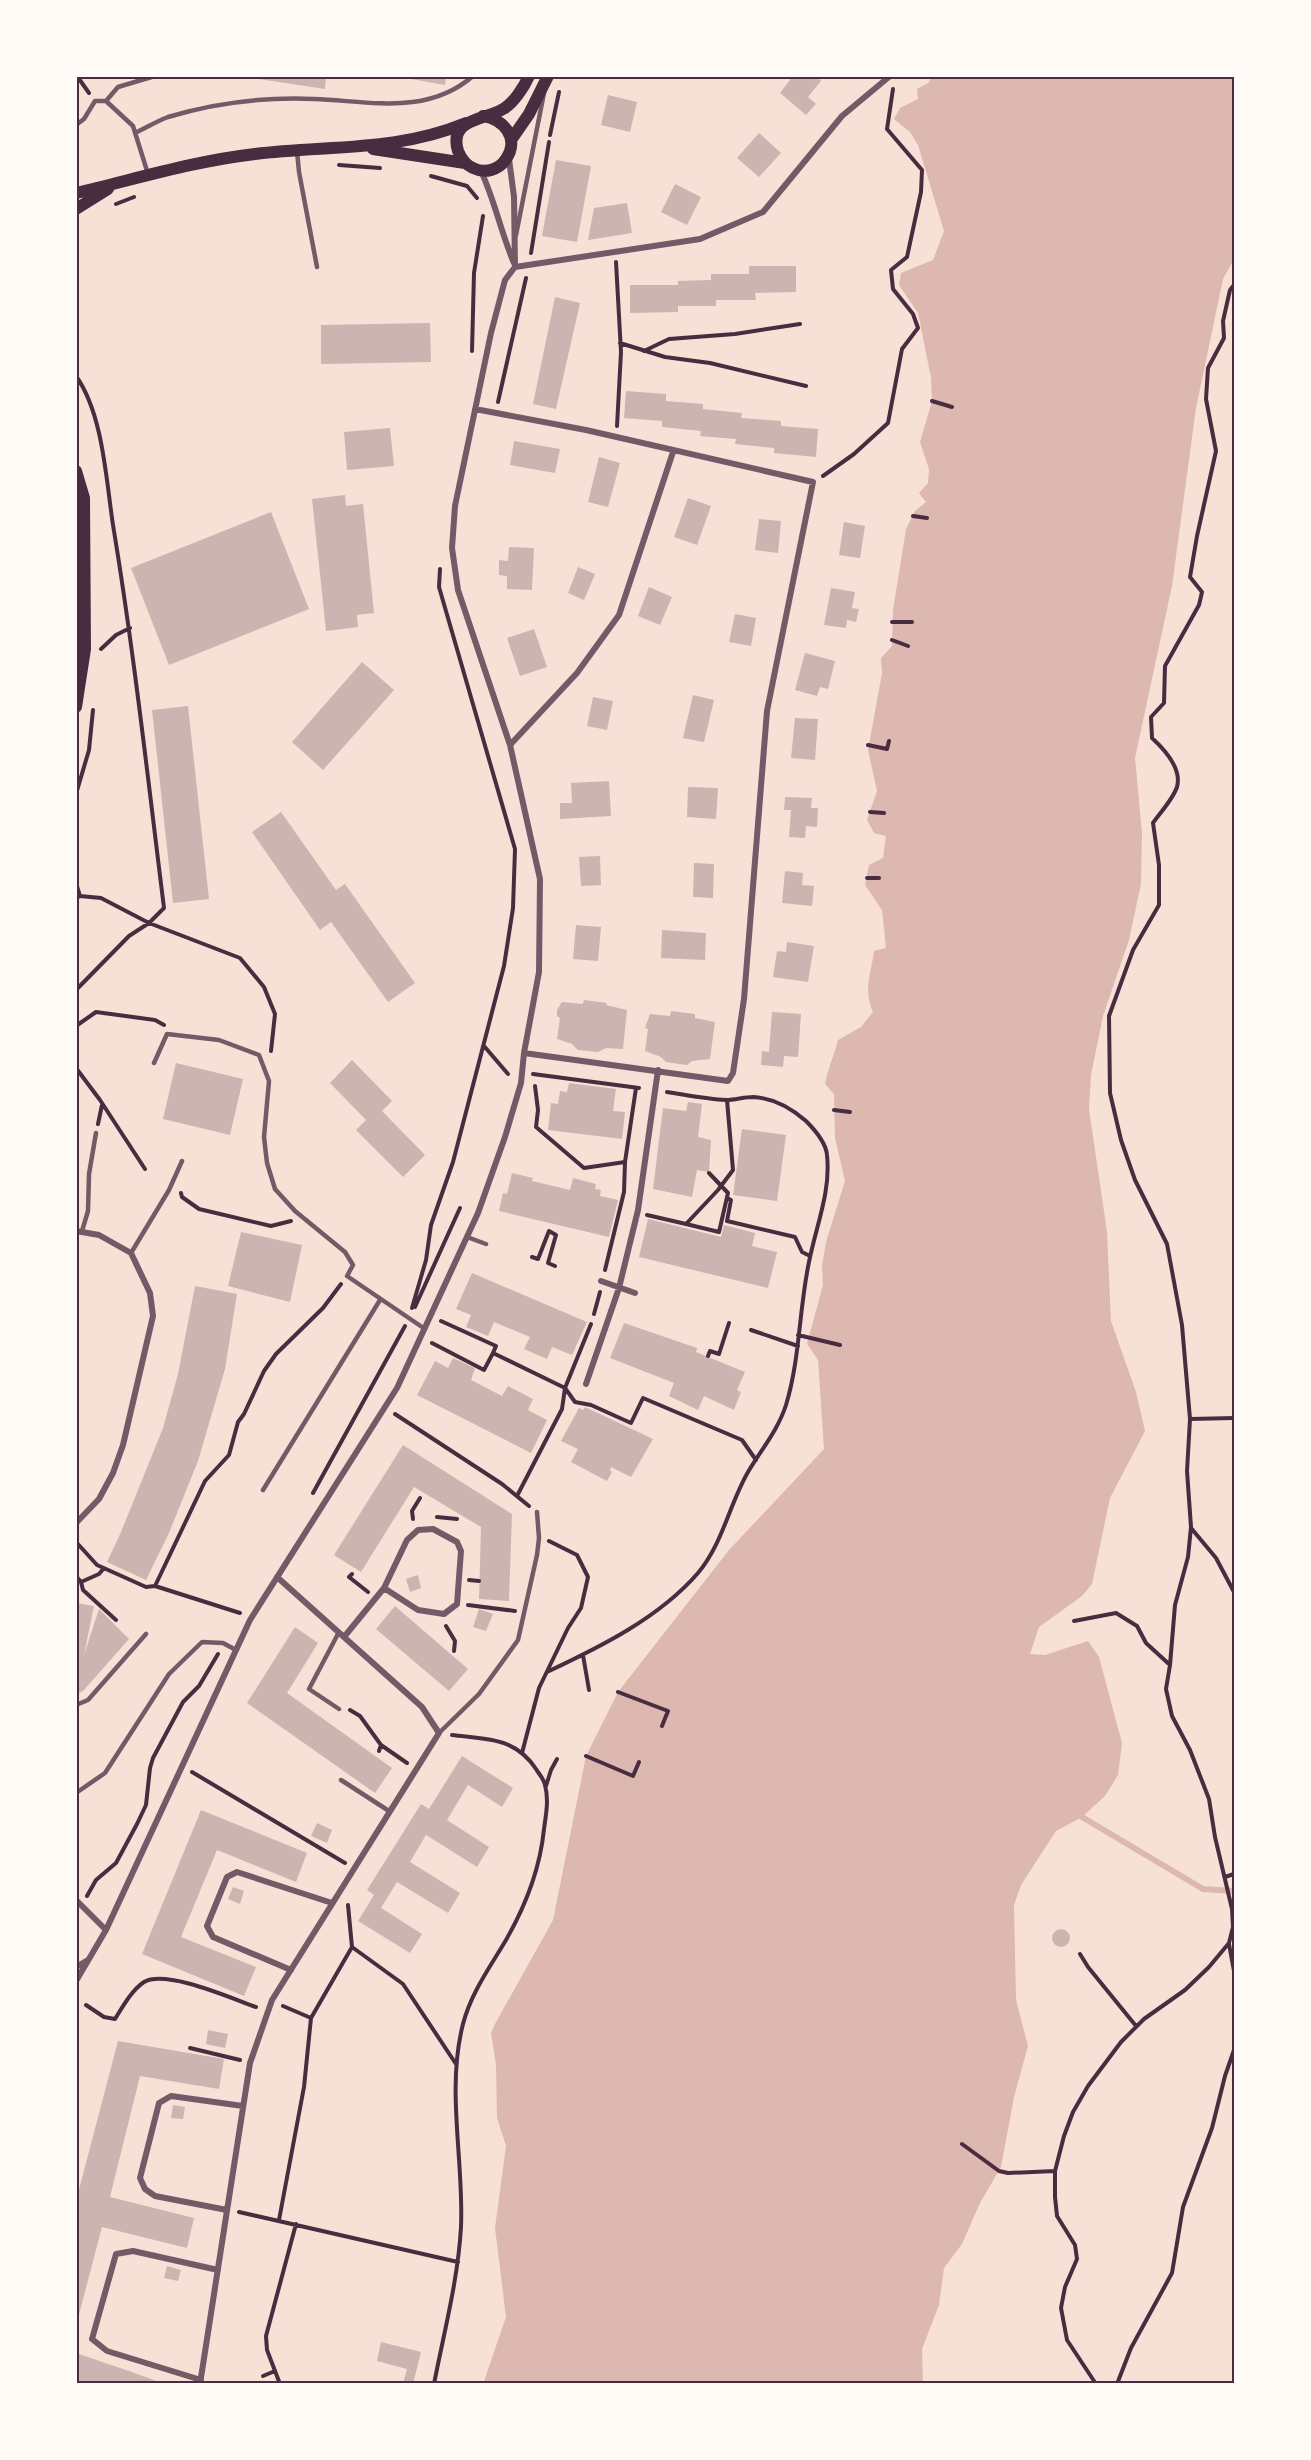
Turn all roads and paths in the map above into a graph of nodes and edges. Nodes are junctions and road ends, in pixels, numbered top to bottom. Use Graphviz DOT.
graph roads {
  1 [pos="77,76"];
  2 [pos="155,76"];
  3 [pos="473,76"];
  4 [pos="529,76"];
  5 [pos="890,76"];
  6 [pos="547,78"];
  7 [pos="894,86"];
  8 [pos="560,87"];
  9 [pos="95,101"];
  10 [pos="106,101"];
  11 [pos="483,116"];
  12 [pos="466,123"];
  13 [pos="76,125"];
  14 [pos="135,133"];
  15 [pos="511,140"];
  16 [pos="363,148"];
  17 [pos="297,151"];
  18 [pos="509,155"];
  19 [pos="465,163"];
  20 [pos="332,165"];
  21 [pos="390,169"];
  22 [pos="480,170"];
  23 [pos="148,174"];
  24 [pos="429,175"];
  25 [pos="117,184"];
  26 [pos="76,193"];
  27 [pos="137,196"];
  28 [pos="480,201"];
  29 [pos="482,207"];
  30 [pos="107,208"];
  31 [pos="76,209"];
  32 [pos="515,241"];
  33 [pos="616,253"];
  34 [pos="529,263"];
  35 [pos="317,267"];
  36 [pos="515,267"];
  37 [pos="1234,285"];
  38 [pos="800,324"];
  39 [pos="620,344"];
  40 [pos="643,351"];
  41 [pos="472,363"];
  42 [pos="76,376"];
  43 [pos="806,386"];
  44 [pos="932,401"];
  45 [pos="952,407"];
  46 [pos="475,409"];
  47 [pos="495,412"];
  48 [pos="617,437"];
  49 [pos="673,452"];
  50 [pos="76,471"];
  51 [pos="829,472"];
  52 [pos="913,516"];
  53 [pos="927,518"];
  54 [pos="76,530"];
  55 [pos="84,564"];
  56 [pos="441,566"];
  57 [pos="892,622"];
  58 [pos="912,622"];
  59 [pos="130,628"];
  60 [pos="892,640"];
  61 [pos="908,646"];
  62 [pos="99,651"];
  63 [pos="76,706"];
  64 [pos="94,706"];
  65 [pos="889,741"];
  66 [pos="510,745"];
  67 [pos="868,745"];
  68 [pos="76,794"];
  69 [pos="870,812"];
  70 [pos="884,813"];
  71 [pos="867,878"];
  72 [pos="879,878"];
  73 [pos="76,884"];
  74 [pos="78,897"];
  75 [pos="149,923"];
  76 [pos="76,990"];
  77 [pos="76,1026"];
  78 [pos="180,1034"];
  79 [pos="484,1045"];
  80 [pos="524,1053"];
  81 [pos="154,1063"];
  82 [pos="76,1068"];
  83 [pos="658,1070"];
  84 [pos="533,1074"];
  85 [pos="542,1074"];
  86 [pos="507,1080"];
  87 [pos="268,1082"];
  88 [pos="662,1091"];
  89 [pos="727,1100"];
  90 [pos="102,1103"];
  91 [pos="529,1103"];
  92 [pos="538,1110"];
  93 [pos="834,1110"];
  94 [pos="850,1112"];
  95 [pos="96,1133"];
  96 [pos="182,1161"];
  97 [pos="625,1162"];
  98 [pos="145,1169"];
  99 [pos="710,1173"];
  100 [pos="721,1186"];
  101 [pos="182,1197"];
  102 [pos="727,1198"];
  103 [pos="460,1208"];
  104 [pos="647,1215"];
  105 [pos="686,1224"];
  106 [pos="271,1226"];
  107 [pos="79,1231"];
  108 [pos="467,1237"];
  109 [pos="486,1244"];
  110 [pos="131,1253"];
  111 [pos="810,1256"];
  112 [pos="532,1257"];
  113 [pos="555,1266"];
  114 [pos="347,1276"];
  115 [pos="602,1282"];
  116 [pos="619,1288"];
  117 [pos="635,1293"];
  118 [pos="380,1300"];
  119 [pos="409,1318"];
  120 [pos="441,1321"];
  121 [pos="729,1323"];
  122 [pos="426,1329"];
  123 [pos="751,1330"];
  124 [pos="798,1335"];
  125 [pos="431,1342"];
  126 [pos="840,1344"];
  127 [pos="798,1346"];
  128 [pos="493,1353"];
  129 [pos="708,1356"];
  130 [pos="586,1384"];
  131 [pos="565,1388"];
  132 [pos="395,1414"];
  133 [pos="1234,1418"];
  134 [pos="1190,1419"];
  135 [pos="756,1460"];
  136 [pos="263,1490"];
  137 [pos="312,1496"];
  138 [pos="517,1496"];
  139 [pos="420,1498"];
  140 [pos="537,1512"];
  141 [pos="76,1522"];
  142 [pos="1191,1527"];
  143 [pos="415,1533"];
  144 [pos="539,1538"];
  145 [pos="77,1543"];
  146 [pos="104,1568"];
  147 [pos="352,1574"];
  148 [pos="277,1577"];
  149 [pos="78,1578"];
  150 [pos="155,1586"];
  151 [pos="384,1588"];
  152 [pos="1234,1592"];
  153 [pos="375,1598"];
  154 [pos="244,1602"];
  155 [pos="457,1604"];
  156 [pos="238,1612"];
  157 [pos="433,1612"];
  158 [pos="524,1612"];
  159 [pos="116,1620"];
  160 [pos="1074,1621"];
  161 [pos="146,1634"];
  162 [pos="341,1635"];
  163 [pos="223,1643"];
  164 [pos="236,1650"];
  165 [pos="454,1651"];
  166 [pos="583,1654"];
  167 [pos="1170,1665"];
  168 [pos="547,1672"];
  169 [pos="589,1690"];
  170 [pos="618,1692"];
  171 [pos="76,1705"];
  172 [pos="339,1709"];
  173 [pos="662,1726"];
  174 [pos="439,1733"];
  175 [pos="381,1745"];
  176 [pos="379,1751"];
  177 [pos="522,1753"];
  178 [pos="586,1756"];
  179 [pos="557,1759"];
  180 [pos="639,1762"];
  181 [pos="416,1770"];
  182 [pos="191,1771"];
  183 [pos="341,1780"];
  184 [pos="546,1787"];
  185 [pos="76,1793"];
  186 [pos="389,1811"];
  187 [pos="353,1868"];
  188 [pos="1234,1874"];
  189 [pos="1225,1878"];
  190 [pos="354,1895"];
  191 [pos="76,1900"];
  192 [pos="332,1903"];
  193 [pos="82,1905"];
  194 [pos="348,1905"];
  195 [pos="341,1915"];
  196 [pos="106,1930"];
  197 [pos="1229,1944"];
  198 [pos="352,1947"];
  199 [pos="1080,1954"];
  200 [pos="91,1958"];
  201 [pos="76,1967"];
  202 [pos="291,1970"];
  203 [pos="1234,1971"];
  204 [pos="76,1981"];
  205 [pos="86,2004"];
  206 [pos="268,2012"];
  207 [pos="280,2013"];
  208 [pos="311,2018"];
  209 [pos="1136,2026"];
  210 [pos="190,2048"];
  211 [pos="1234,2050"];
  212 [pos="250,2062"];
  213 [pos="456,2064"];
  214 [pos="243,2106"];
  215 [pos="962,2144"];
  216 [pos="1054,2171"];
  217 [pos="240,2204"];
  218 [pos="227,2210"];
  219 [pos="239,2212"];
  220 [pos="279,2220"];
  221 [pos="237,2222"];
  222 [pos="296,2224"];
  223 [pos="458,2262"];
  224 [pos="218,2270"];
  225 [pos="275,2371"];
  226 [pos="263,2376"];
  227 [pos="201,2382"];
  228 [pos="280,2384"];
  229 [pos="434,2384"];
  230 [pos="1096,2384"];
  231 [pos="1117,2384"];
  1 -- 9 [label="path"];
  2 -- 10 [label="lane"];
  3 -- 14 [label="lane"];
  4 -- 11 [label="main road"];
  5 -- 33 [label="street"];
  6 -- 15 [label="main road"];
  6 -- 32 [label="lane"];
  7 -- 51 [label="path"];
  8 -- 34 [label="path"];
  9 -- 10 [label="lane"];
  9 -- 13 [label="lane"];
  10 -- 14 [label="lane"];
  11 -- 12 [label="main road"];
  11 -- 15 [label="main road"];
  12 -- 16 [label="main road"];
  12 -- 19 [label="main road"];
  14 -- 23 [label="lane"];
  15 -- 18 [label="main road"];
  16 -- 17 [label="main road"];
  16 -- 19 [label="main road"];
  17 -- 23 [label="main road"];
  17 -- 35 [label="lane"];
  18 -- 22 [label="main road"];
  18 -- 32 [label="street"];
  19 -- 22 [label="main road"];
  20 -- 21 [label="path"];
  22 -- 36 [label="street"];
  23 -- 25 [label="main road"];
  24 -- 28 [label="path"];
  25 -- 26 [label="main road"];
  25 -- 31 [label="main road"];
  27 -- 30 [label="path"];
  29 -- 41 [label="path"];
  32 -- 36 [label="street"];
  33 -- 34 [label="street"];
  33 -- 39 [label="path"];
  34 -- 36 [label="street"];
  34 -- 47 [label="path"];
  36 -- 46 [label="street"];
  37 -- 134 [label="path"];
  38 -- 40 [label="path"];
  39 -- 40 [label="path"];
  39 -- 48 [label="path"];
  40 -- 43 [label="path"];
  42 -- 59 [label="path"];
  44 -- 45 [label="path"];
  46 -- 47 [label="street"];
  46 -- 66 [label="street"];
  47 -- 48 [label="street"];
  48 -- 49 [label="street"];
  49 -- 66 [label="street"];
  49 -- 83 [label="street"];
  50 -- 55 [label="main road"];
  52 -- 53 [label="path"];
  54 -- 55 [label="main road"];
  55 -- 63 [label="main road"];
  56 -- 79 [label="path"];
  57 -- 58 [label="path"];
  59 -- 62 [label="path"];
  59 -- 75 [label="path"];
  60 -- 61 [label="path"];
  64 -- 68 [label="path"];
  65 -- 67 [label="path"];
  66 -- 80 [label="street"];
  69 -- 70 [label="path"];
  71 -- 72 [label="path"];
  73 -- 74 [label="path"];
  74 -- 75 [label="path"];
  75 -- 76 [label="path"];
  75 -- 87 [label="path"];
  77 -- 78 [label="path"];
  78 -- 81 [label="lane"];
  78 -- 87 [label="lane"];
  79 -- 86 [label="path"];
  79 -- 119 [label="path"];
  80 -- 83 [label="street"];
  80 -- 108 [label="street"];
  82 -- 90 [label="path"];
  83 -- 116 [label="street"];
  84 -- 92 [label="path"];
  85 -- 97 [label="path"];
  87 -- 114 [label="lane"];
  88 -- 89 [label="path"];
  89 -- 100 [label="path"];
  89 -- 111 [label="path"];
  90 -- 95 [label="path"];
  90 -- 98 [label="path"];
  91 -- 92 [label="path"];
  92 -- 97 [label="path"];
  93 -- 94 [label="path"];
  95 -- 107 [label="lane"];
  96 -- 110 [label="lane"];
  97 -- 115 [label="path"];
  99 -- 100 [label="path"];
  100 -- 102 [label="path"];
  100 -- 105 [label="path"];
  101 -- 106 [label="path"];
  102 -- 105 [label="path"];
  102 -- 111 [label="path"];
  103 -- 119 [label="path"];
  104 -- 105 [label="path"];
  107 -- 110 [label="street"];
  108 -- 109 [label="lane"];
  108 -- 122 [label="street"];
  110 -- 141 [label="street"];
  111 -- 124 [label="path"];
  112 -- 113 [label="path"];
  114 -- 118 [label="lane"];
  114 -- 150 [label="path"];
  115 -- 116 [label="street"];
  115 -- 131 [label="path"];
  116 -- 117 [label="street"];
  116 -- 130 [label="street"];
  118 -- 119 [label="lane"];
  118 -- 136 [label="lane"];
  119 -- 122 [label="lane"];
  119 -- 137 [label="path"];
  120 -- 128 [label="path"];
  121 -- 129 [label="path"];
  122 -- 148 [label="street"];
  123 -- 127 [label="path"];
  124 -- 126 [label="path"];
  124 -- 127 [label="path"];
  125 -- 128 [label="path"];
  127 -- 135 [label="path"];
  128 -- 131 [label="path"];
  131 -- 135 [label="path"];
  131 -- 138 [label="path"];
  132 -- 138 [label="path"];
  133 -- 134 [label="path"];
  134 -- 142 [label="path"];
  135 -- 166 [label="path"];
  138 -- 140 [label="path"];
  139 -- 143 [label="path"];
  140 -- 144 [label="lane"];
  142 -- 152 [label="path"];
  142 -- 167 [label="path"];
  143 -- 151 [label="street"];
  143 -- 155 [label="street"];
  144 -- 158 [label="lane"];
  144 -- 168 [label="path"];
  145 -- 146 [label="path"];
  146 -- 149 [label="path"];
  146 -- 150 [label="path"];
  147 -- 153 [label="path"];
  148 -- 162 [label="street"];
  148 -- 164 [label="street"];
  149 -- 159 [label="path"];
  150 -- 156 [label="path"];
  151 -- 153 [label="street"];
  151 -- 157 [label="street"];
  153 -- 162 [label="street"];
  154 -- 156 [label="path"];
  155 -- 157 [label="street"];
  155 -- 158 [label="path"];
  156 -- 163 [label="path"];
  157 -- 165 [label="path"];
  158 -- 174 [label="lane"];
  160 -- 167 [label="path"];
  161 -- 171 [label="lane"];
  162 -- 172 [label="lane"];
  162 -- 174 [label="street"];
  163 -- 164 [label="lane"];
  163 -- 185 [label="lane"];
  163 -- 193 [label="path"];
  164 -- 196 [label="street"];
  166 -- 168 [label="path"];
  166 -- 169 [label="path"];
  167 -- 189 [label="path"];
  168 -- 177 [label="path"];
  170 -- 173 [label="path"];
  172 -- 175 [label="path"];
  174 -- 177 [label="path"];
  174 -- 181 [label="street"];
  175 -- 176 [label="path"];
  175 -- 181 [label="path"];
  177 -- 184 [label="path"];
  178 -- 180 [label="path"];
  179 -- 184 [label="path"];
  181 -- 186 [label="street"];
  182 -- 187 [label="path"];
  183 -- 186 [label="lane"];
  184 -- 213 [label="path"];
  186 -- 187 [label="street"];
  187 -- 192 [label="street"];
  188 -- 189 [label="path"];
  189 -- 197 [label="path"];
  190 -- 194 [label="path"];
  191 -- 193 [label="street"];
  192 -- 202 [label="street"];
  192 -- 202 [label="street"];
  193 -- 196 [label="street"];
  194 -- 195 [label="path"];
  194 -- 198 [label="path"];
  196 -- 200 [label="street"];
  197 -- 203 [label="path"];
  197 -- 209 [label="path"];
  198 -- 208 [label="path"];
  198 -- 213 [label="path"];
  199 -- 209 [label="path"];
  200 -- 201 [label="street"];
  200 -- 204 [label="street"];
  202 -- 206 [label="street"];
  205 -- 206 [label="path"];
  206 -- 212 [label="street"];
  207 -- 208 [label="path"];
  208 -- 220 [label="path"];
  209 -- 216 [label="path"];
  210 -- 212 [label="path"];
  211 -- 231 [label="path"];
  212 -- 214 [label="street"];
  213 -- 223 [label="path"];
  214 -- 218 [label="street"];
  214 -- 218 [label="street"];
  215 -- 216 [label="path"];
  216 -- 230 [label="path"];
  217 -- 219 [label="path"];
  218 -- 224 [label="street"];
  219 -- 220 [label="path"];
  219 -- 221 [label="path"];
  220 -- 222 [label="path"];
  222 -- 223 [label="path"];
  222 -- 225 [label="path"];
  223 -- 229 [label="path"];
  224 -- 227 [label="street"];
  224 -- 227 [label="street"];
  225 -- 226 [label="path"];
  225 -- 228 [label="path"];
}
